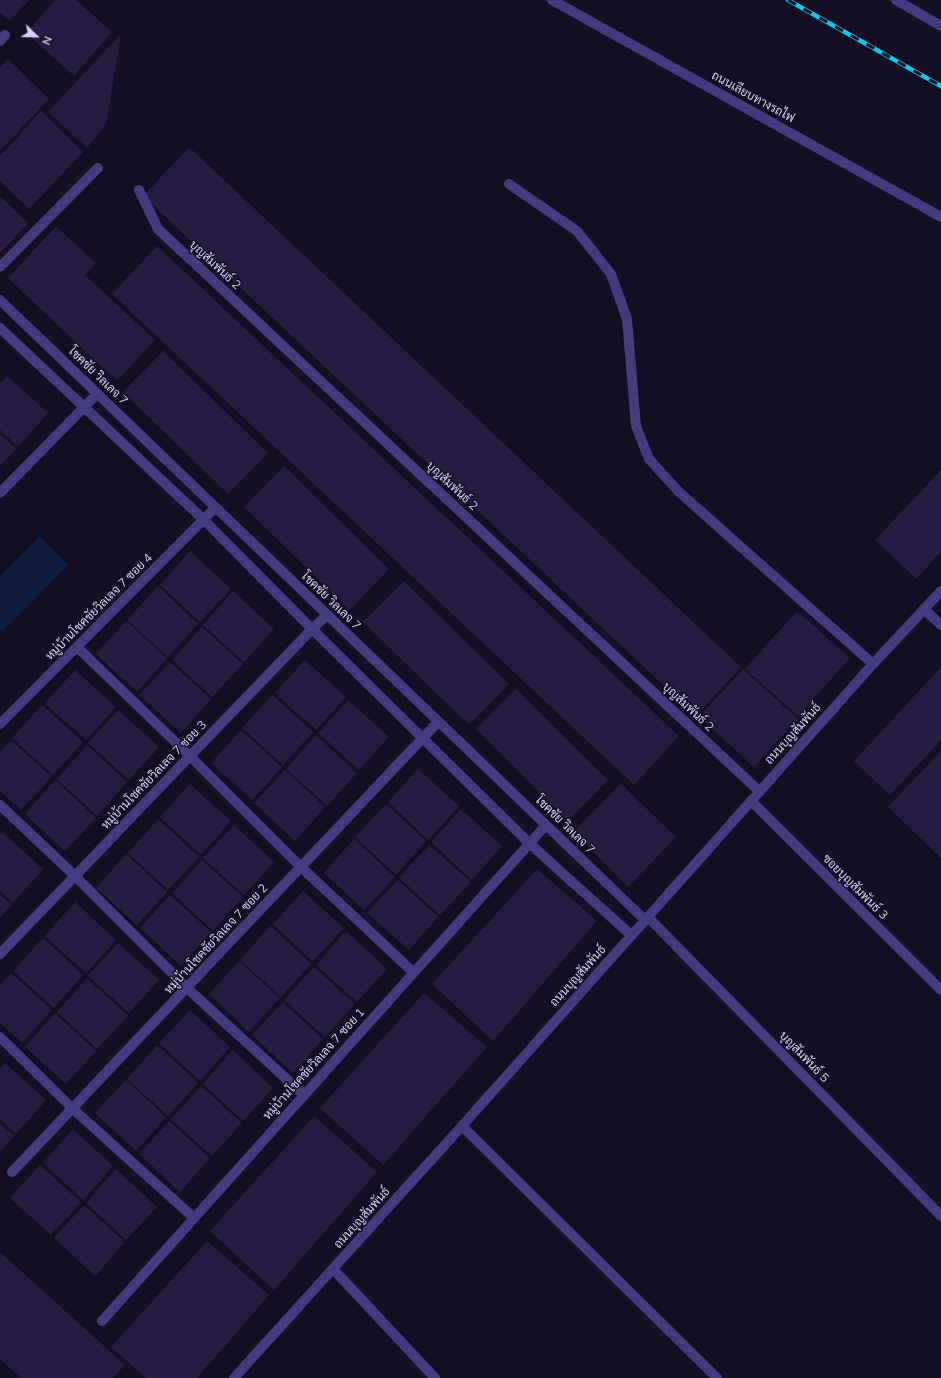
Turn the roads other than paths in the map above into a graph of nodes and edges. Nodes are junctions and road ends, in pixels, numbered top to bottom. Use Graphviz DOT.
graph roads {
  1 [pos="552,0"];
  2 [pos="896,0"];
  3 [pos="941,26"];
  4 [pos="98,168"];
  5 [pos="509,184"];
  6 [pos="139,190"];
  7 [pos="941,217"];
  8 [pos="0,267"];
  9 [pos="0,300"];
  10 [pos="0,328"];
  11 [pos="97,394"];
  12 [pos="84,407"];
  13 [pos="0,493"];
  14 [pos="216,508"];
  15 [pos="204,520"];
  16 [pos="941,590"];
  17 [pos="924,609"];
  18 [pos="327,615"];
  19 [pos="941,625"];
  20 [pos="312,629"];
  21 [pos="77,647"];
  22 [pos="872,664"];
  23 [pos="438,722"];
  24 [pos="0,724"];
  25 [pos="422,738"];
  26 [pos="190,756"];
  27 [pos="759,791"];
  28 [pos="751,801"];
  29 [pos="0,805"];
  30 [pos="546,825"];
  31 [pos="529,843"];
  32 [pos="301,867"];
  33 [pos="75,876"];
  34 [pos="646,918"];
  35 [pos="631,935"];
  36 [pos="0,954"];
  37 [pos="413,972"];
  38 [pos="187,988"];
  39 [pos="941,990"];
  40 [pos="0,1037"];
  41 [pos="304,1096"];
  42 [pos="73,1109"];
  43 [pos="462,1126"];
  44 [pos="12,1172"];
  45 [pos="941,1216"];
  46 [pos="194,1218"];
  47 [pos="333,1269"];
  48 [pos="102,1321"];
  49 [pos="234,1378"];
  50 [pos="435,1378"];
  51 [pos="717,1378"];
  1 -- 7 [label="street, ถนนเลียบทางรถไฟ"];
  2 -- 3 [label="street"];
  4 -- 8 [label="street"];
  5 -- 22 [label="street"];
  6 -- 27 [label="street, บุญสัมพันธ์ 2"];
  9 -- 11 [label="street, โชคชัย วิลเลจ 7"];
  10 -- 12 [label="street"];
  11 -- 12 [label="street"];
  11 -- 14 [label="street, โชคชัย วิลเลจ 7"];
  12 -- 13 [label="street"];
  12 -- 15 [label="street"];
  14 -- 15 [label="street, หมู่บ้านโชคชัยวิลเลจ 7 ซอย 4"];
  14 -- 18 [label="street, โชคชัย วิลเลจ 7"];
  15 -- 20 [label="street"];
  15 -- 21 [label="street, หมู่บ้านโชคชัยวิลเลจ 7 ซอย 4"];
  16 -- 17 [label="street, ถนนบุญสัมพันธ์"];
  17 -- 19 [label="street"];
  17 -- 22 [label="street, ถนนบุญสัมพันธ์"];
  18 -- 20 [label="street, หมู่บ้านโชคชัยวิลเลจ 7 ซอย 3"];
  18 -- 23 [label="street, โชคชัย วิลเลจ 7"];
  20 -- 25 [label="street"];
  20 -- 26 [label="street, หมู่บ้านโชคชัยวิลเลจ 7 ซอย 3"];
  21 -- 24 [label="street, หมู่บ้านโชคชัยวิลเลจ 7 ซอย 4"];
  21 -- 26 [label="street"];
  22 -- 27 [label="street, ถนนบุญสัมพันธ์"];
  23 -- 25 [label="street, หมู่บ้านโชคชัยวิลเลจ 7 ซอย 2"];
  23 -- 30 [label="street, โชคชัย วิลเลจ 7"];
  25 -- 31 [label="street"];
  25 -- 32 [label="street, หมู่บ้านโชคชัยวิลเลจ 7 ซอย 2"];
  26 -- 32 [label="street"];
  26 -- 33 [label="street, หมู่บ้านโชคชัยวิลเลจ 7 ซอย 3"];
  27 -- 28 [label="street, ถนนบุญสัมพันธ์"];
  28 -- 34 [label="street, ถนนบุญสัมพันธ์"];
  28 -- 39 [label="street, ซอยบุญสัมพันธ์ 3"];
  29 -- 33 [label="street"];
  30 -- 31 [label="street, หมู่บ้านโชคชัยวิลเลจ 7 ซอย 1"];
  30 -- 34 [label="street, โชคชัย วิลเลจ 7"];
  31 -- 35 [label="street"];
  31 -- 37 [label="street, หมู่บ้านโชคชัยวิลเลจ 7 ซอย 1"];
  32 -- 37 [label="street"];
  32 -- 38 [label="street, หมู่บ้านโชคชัยวิลเลจ 7 ซอย 2"];
  33 -- 36 [label="street, หมู่บ้านโชคชัยวิลเลจ 7 ซอย 3"];
  33 -- 38 [label="street"];
  34 -- 35 [label="street, ถนนบุญสัมพันธ์"];
  34 -- 45 [label="street, บุญสัมพันธ์ 5"];
  35 -- 43 [label="street, ถนนบุญสัมพันธ์"];
  37 -- 41 [label="street, หมู่บ้านโชคชัยวิลเลจ 7 ซอย 1"];
  38 -- 41 [label="street"];
  38 -- 42 [label="street, หมู่บ้านโชคชัยวิลเลจ 7 ซอย 2"];
  40 -- 42 [label="street"];
  41 -- 46 [label="street, หมู่บ้านโชคชัยวิลเลจ 7 ซอย 1"];
  42 -- 44 [label="street, หมู่บ้านโชคชัยวิลเลจ 7 ซอย 2"];
  42 -- 46 [label="street"];
  43 -- 47 [label="street, ถนนบุญสัมพันธ์"];
  43 -- 51 [label="street"];
  46 -- 48 [label="street, หมู่บ้านโชคชัยวิลเลจ 7 ซอย 1"];
  47 -- 49 [label="street, ถนนบุญสัมพันธ์"];
  47 -- 50 [label="street"];
}
